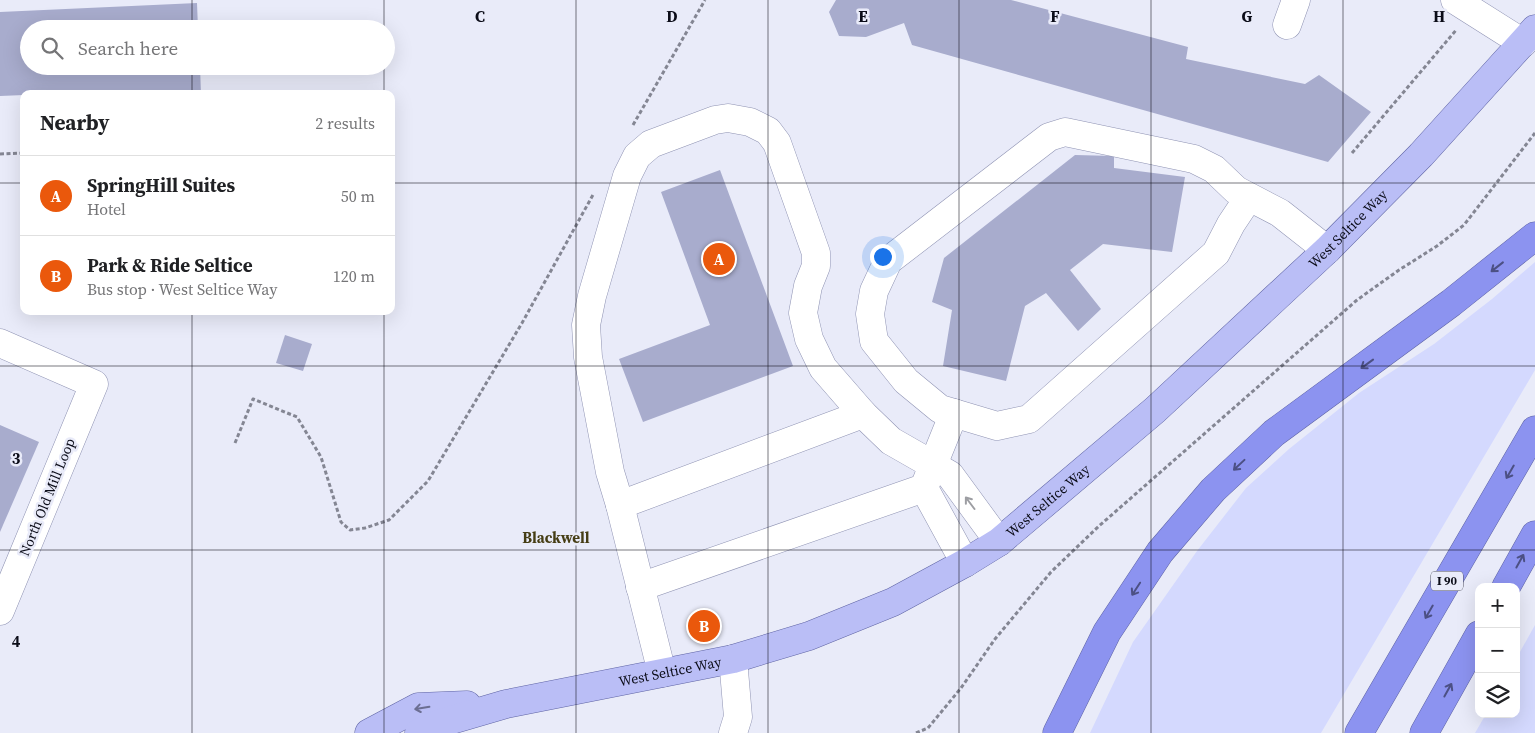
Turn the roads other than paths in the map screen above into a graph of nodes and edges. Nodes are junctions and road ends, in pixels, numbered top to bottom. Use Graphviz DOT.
graph roads {
  1 [pos="1463,6"];
  2 [pos="1529,36"];
  3 [pos="1249,197"];
  4 [pos="1535,236"];
  5 [pos="1328,250"];
  6 [pos="0,343"];
  7 [pos="954,413"];
  8 [pos="863,414"];
  9 [pos="1535,430"];
  10 [pos="929,476"];
  11 [pos="620,505"];
  12 [pos="1535,535"];
  13 [pos="999,542"];
  14 [pos="965,563"];
  15 [pos="1508,583"];
  16 [pos="640,587"];
  17 [pos="0,611"];
  18 [pos="1475,642"];
  19 [pos="733,659"];
  20 [pos="662,673"];
  21 [pos="506,704"];
  22 [pos="369,733"];
  23 [pos="419,733"];
  24 [pos="462,733"];
  25 [pos="733,733"];
  26 [pos="1057,733"];
  27 [pos="1359,733"];
  28 [pos="1424,733"];
  1 -- 2 [label="lane"];
  2 -- 5 [label="main road, West Seltice Way"];
  3 -- 5 [label="lane"];
  3 -- 7 [label="lane"];
  3 -- 7 [label="lane"];
  4 -- 26 [label="highway, one-way"];
  5 -- 13 [label="main road, West Seltice Way"];
  6 -- 17 [label="lane, North Old Mill Loop"];
  7 -- 10 [label="lane"];
  8 -- 10 [label="lane"];
  8 -- 11 [label="lane"];
  8 -- 11 [label="lane"];
  9 -- 27 [label="highway, I 90, one-way"];
  13 -- 10 [label="lane, one-way"];
  10 -- 14 [label="lane"];
  10 -- 16 [label="lane"];
  11 -- 16 [label="lane"];
  15 -- 12 [label="highway, one-way"];
  13 -- 14 [label="main road, West Seltice Way"];
  14 -- 19 [label="main road, West Seltice Way"];
  16 -- 20 [label="lane"];
  28 -- 18 [label="highway, one-way"];
  19 -- 20 [label="main road, West Seltice Way"];
  19 -- 25 [label="lane"];
  20 -- 21 [label="main road, West Seltice Way"];
  21 -- 22 [label="main road, one-way"];
  21 -- 23 [label="main road, West Seltice Way"];
  21 -- 24 [label="main road"];
}
